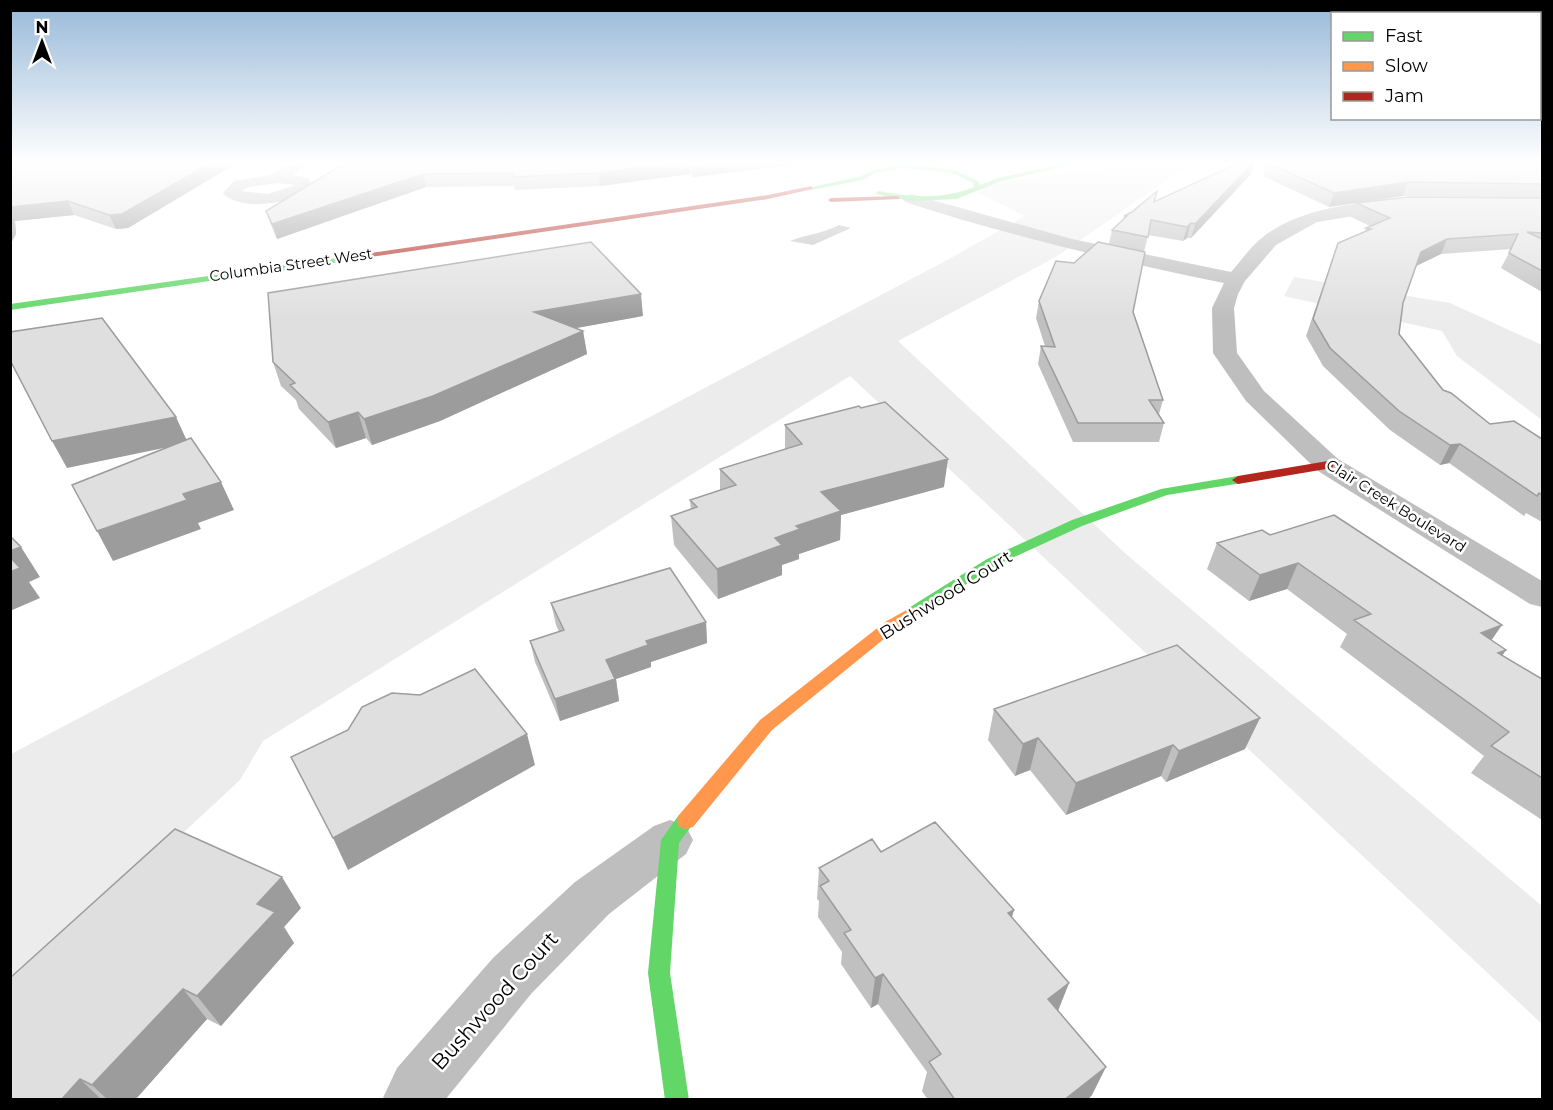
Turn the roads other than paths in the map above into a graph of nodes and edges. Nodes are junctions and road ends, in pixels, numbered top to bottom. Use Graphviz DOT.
graph roads {
  1 [pos="645,215"];
  2 [pos="735,215"];
  3 [pos="958,215"];
  4 [pos="995,215"];
  5 [pos="1326,215"];
  6 [pos="713,219"];
  7 [pos="1006,226"];
  8 [pos="1236,279"];
  9 [pos="10,307"];
  10 [pos="1328,465"];
  11 [pos="1542,596"];
  12 [pos="670,840"];
  13 [pos="411,1100"];
  14 [pos="677,1100"];
  1 -- 9 [label="main road, Columbia Street West"];
  2 -- 6 [label="main road"];
  3 -- 7 [label="street"];
  4 -- 7 [label="street"];
  5 -- 8 [label="street, Clair Creek Boulevard"];
  7 -- 8 [label="street"];
  8 -- 10 [label="street, Clair Creek Boulevard"];
  10 -- 11 [label="street, Clair Creek Boulevard"];
  10 -- 12 [label="main road, Bushwood Court"];
  12 -- 13 [label="street, Bushwood Court"];
  12 -- 14 [label="main road"];
}
